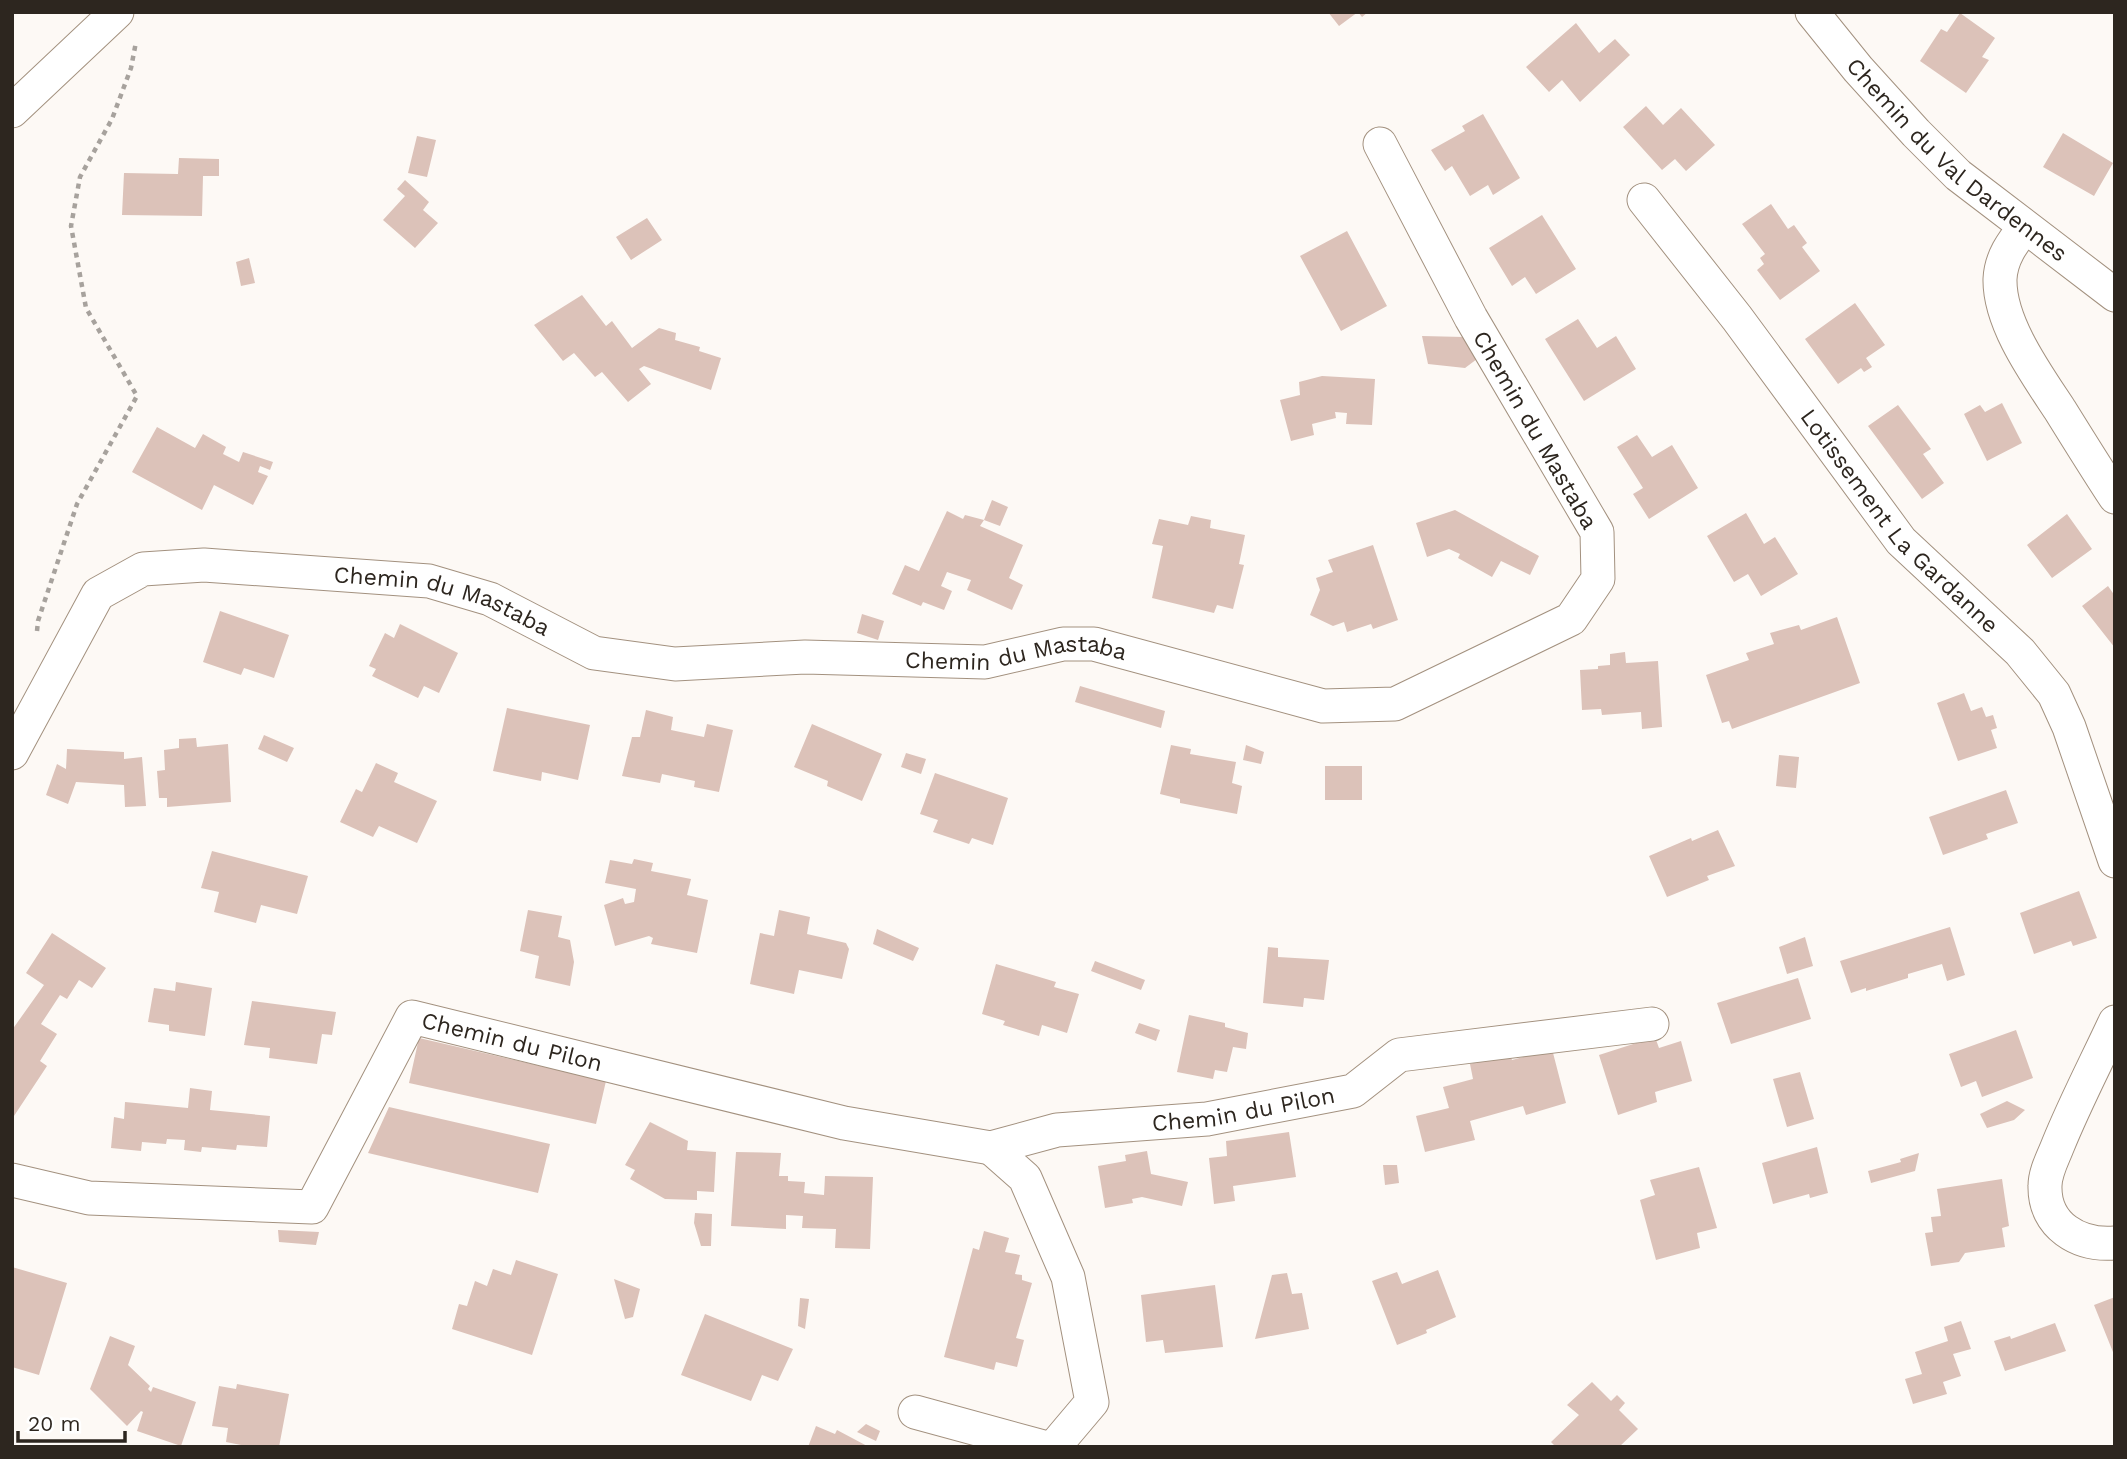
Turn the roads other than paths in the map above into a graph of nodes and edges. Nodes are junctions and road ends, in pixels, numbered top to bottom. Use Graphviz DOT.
graph roads {
  1 [pos="1812,12"];
  2 [pos="127,23"];
  3 [pos="12,111"];
  4 [pos="1380,144"];
  5 [pos="1644,200"];
  6 [pos="2025,227"];
  7 [pos="2115,295"];
  8 [pos="2115,497"];
  9 [pos="12,753"];
  10 [pos="2115,861"];
  11 [pos="2115,1022"];
  12 [pos="1652,1024"];
  13 [pos="991,1147"];
  14 [pos="12,1180"];
  15 [pos="2115,1243"];
  16 [pos="915,1412"];
  17 [pos="1042,1447"];
  18 [pos="1054,1447"];
  1 -- 6 [label="street, Chemin du Val Dardennes"];
  2 -- 3 [label="street"];
  4 -- 9 [label="street, Chemin du Mastaba"];
  5 -- 10 [label="street, Lotissement La Gardanne"];
  6 -- 7 [label="street, Chemin du Val Dardennes"];
  6 -- 8 [label="street"];
  11 -- 15 [label="street"];
  12 -- 13 [label="street, Chemin du Pilon"];
  13 -- 14 [label="street, Chemin du Pilon"];
  13 -- 18 [label="street"];
  16 -- 17 [label="street"];
}
